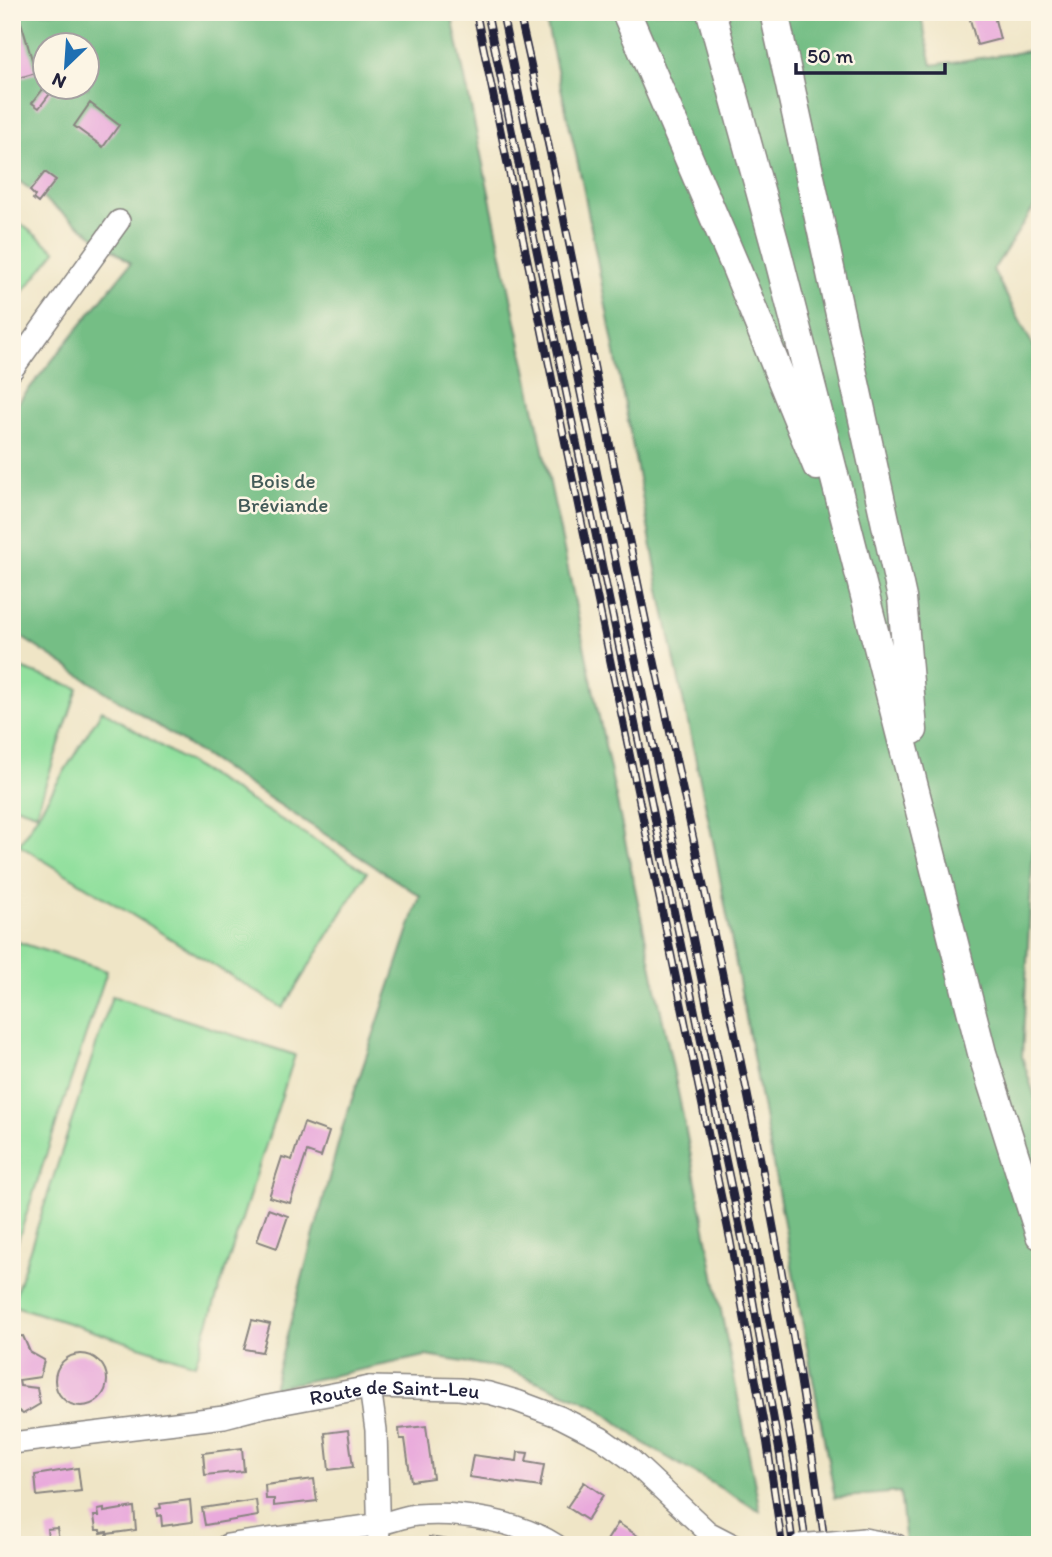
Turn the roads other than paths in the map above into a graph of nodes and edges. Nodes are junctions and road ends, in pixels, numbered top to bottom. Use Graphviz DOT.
graph roads {
  1 [pos="626,12"];
  2 [pos="711,12"];
  3 [pos="774,12"];
  4 [pos="119,221"];
  5 [pos="12,370"];
  6 [pos="856,562"];
  7 [pos="920,813"];
  8 [pos="1040,1235"];
  9 [pos="370,1387"];
  10 [pos="12,1443"];
  11 [pos="378,1535"];
  12 [pos="227,1545"];
  13 [pos="556,1545"];
  14 [pos="733,1545"];
  15 [pos="800,1545"];
  16 [pos="897,1545"];
  1 -- 6 [label="main road"];
  2 -- 6 [label="main road"];
  3 -- 7 [label="main road"];
  4 -- 5 [label="street"];
  6 -- 7 [label="main road"];
  7 -- 8 [label="main road"];
  9 -- 10 [label="street, Route de Saint-Leu"];
  9 -- 11 [label="street"];
  9 -- 14 [label="street, Route de Saint-Leu"];
  11 -- 12 [label="street"];
  11 -- 13 [label="street"];
  15 -- 16 [label="street, bridge"];
}
